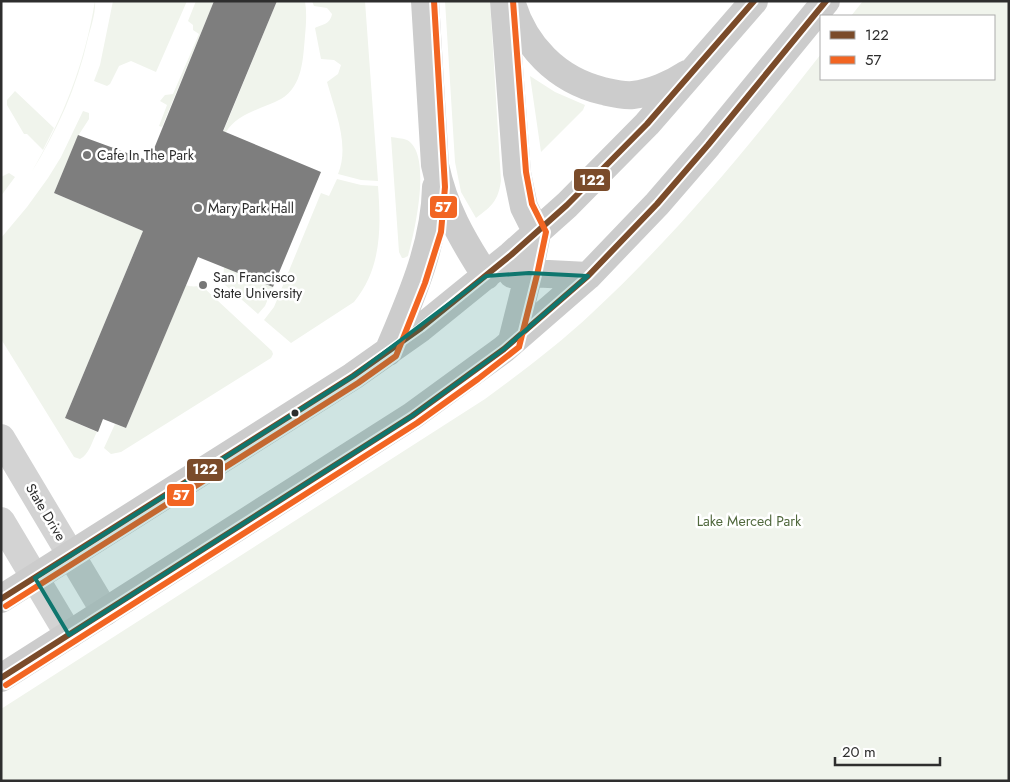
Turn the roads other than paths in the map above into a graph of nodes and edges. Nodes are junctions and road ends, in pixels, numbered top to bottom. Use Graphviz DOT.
graph roads {
  1 [pos="425,1"];
  2 [pos="504,1"];
  3 [pos="511,1"];
  4 [pos="754,1"];
  5 [pos="826,1"];
  6 [pos="698,67"];
  7 [pos="435,165"];
  8 [pos="537,233"];
  9 [pos="530,272"];
  10 [pos="486,276"];
  11 [pos="588,276"];
  12 [pos="512,341"];
  13 [pos="388,352"];
  14 [pos="1,438"];
  15 [pos="1,521"];
  16 [pos="72,555"];
  17 [pos="35,578"];
  18 [pos="1,599"];
  19 [pos="105,612"];
  20 [pos="69,634"];
  21 [pos="1,678"];
  1 -- 7 [label="main road"];
  2 -- 8 [label="main road"];
  3 -- 6 [label="main road"];
  4 -- 6 [label="main road"];
  5 -- 11 [label="main road"];
  6 -- 8 [label="main road"];
  7 -- 10 [label="main road"];
  7 -- 13 [label="main road"];
  8 -- 9 [label="main road"];
  8 -- 10 [label="main road"];
  9 -- 10 [label="main road"];
  9 -- 11 [label="main road"];
  9 -- 12 [label="main road"];
  10 -- 13 [label="main road"];
  11 -- 12 [label="main road"];
  12 -- 19 [label="main road"];
  13 -- 16 [label="main road"];
  14 -- 16 [label="street, State Drive"];
  15 -- 17 [label="street"];
  16 -- 17 [label="main road"];
  16 -- 19 [label="street, State Drive"];
  17 -- 18 [label="main road"];
  17 -- 20 [label="street"];
  19 -- 20 [label="main road"];
  20 -- 21 [label="main road"];
}
